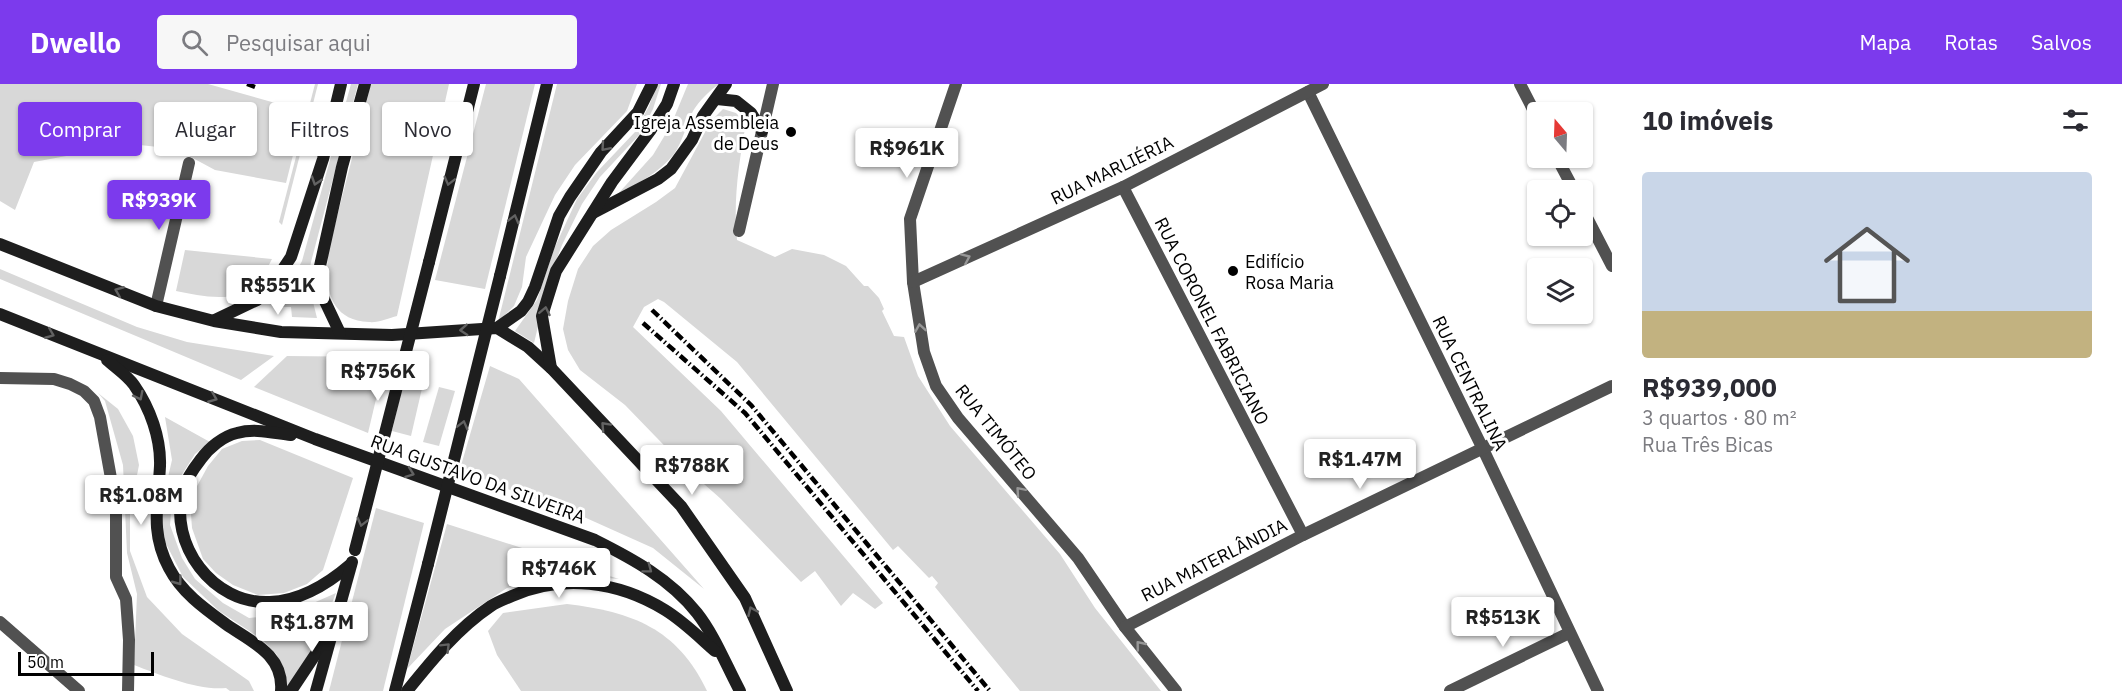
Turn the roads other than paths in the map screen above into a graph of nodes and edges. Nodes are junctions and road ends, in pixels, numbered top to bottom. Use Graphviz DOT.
graph roads {
  1 [pos="341,84"];
  2 [pos="365,84"];
  3 [pos="474,84"];
  4 [pos="547,84"];
  5 [pos="652,84"];
  6 [pos="674,84"];
  7 [pos="726,84"];
  8 [pos="738,84"];
  9 [pos="773,84"];
  10 [pos="956,84"];
  11 [pos="1323,84"];
  12 [pos="1520,84"];
  13 [pos="1308,92"];
  14 [pos="717,99"];
  15 [pos="1529,102"];
  16 [pos="762,131"];
  17 [pos="189,163"];
  18 [pos="1123,187"];
  19 [pos="590,215"];
  20 [pos="1593,229"];
  21 [pos="739,231"];
  22 [pos="0,244"];
  23 [pos="1612,266"];
  24 [pos="913,282"];
  25 [pos="156,306"];
  26 [pos="0,314"];
  27 [pos="214,321"];
  28 [pos="497,328"];
  29 [pos="339,333"];
  30 [pos="100,354"];
  31 [pos="551,368"];
  32 [pos="0,378"];
  33 [pos="1612,386"];
  34 [pos="315,440"];
  35 [pos="1482,447"];
  36 [pos="1303,535"];
  37 [pos="351,564"];
  38 [pos="0,622"];
  39 [pos="336,622"];
  40 [pos="1125,627"];
  41 [pos="1569,633"];
  42 [pos="724,659"];
  43 [pos="79,691"];
  44 [pos="128,691"];
  45 [pos="281,691"];
  46 [pos="291,691"];
  47 [pos="316,691"];
  48 [pos="395,691"];
  49 [pos="407,691"];
  50 [pos="740,691"];
  51 [pos="787,691"];
  52 [pos="1176,691"];
  53 [pos="1450,691"];
  54 [pos="1598,691"];
  1 -- 27 [label="main road, one-way"];
  2 -- 29 [label="main road"];
  3 -- 37 [label="main road, one-way, bridge"];
  48 -- 4 [label="main road, one-way, bridge"];
  5 -- 28 [label="main road, one-way"];
  6 -- 19 [label="main road"];
  7 -- 14 [label="main road"];
  8 -- 14 [label="main road"];
  9 -- 16 [label="street"];
  10 -- 24 [label="street, RUA TIMÓTEO"];
  11 -- 13 [label="street, RUA MARLIÉRIA"];
  12 -- 15 [label="street"];
  13 -- 18 [label="street, RUA MARLIÉRIA"];
  13 -- 35 [label="street, RUA CENTRALINA"];
  14 -- 16 [label="main road"];
  14 -- 19 [label="main road"];
  16 -- 21 [label="street"];
  17 -- 25 [label="street"];
  24 -- 18 [label="street, RUA MARLIÉRIA, one-way"];
  18 -- 36 [label="street, RUA CORONEL FABRICIANO"];
  31 -- 19 [label="main road, one-way"];
  20 -- 23 [label="street"];
  25 -- 22 [label="main road, one-way"];
  40 -- 24 [label="street, RUA TIMÓTEO, one-way"];
  25 -- 27 [label="main road"];
  26 -- 30 [label="main road, one-way"];
  27 -- 29 [label="main road"];
  28 -- 29 [label="main road, one-way"];
  28 -- 31 [label="main road"];
  30 -- 34 [label="main road, one-way"];
  30 -- 45 [label="main road, one-way"];
  51 -- 31 [label="main road, one-way"];
  32 -- 44 [label="street"];
  33 -- 35 [label="street, RUA MATERLÂNDIA"];
  34 -- 37 [label="main road"];
  34 -- 42 [label="main road, RUA GUSTAVO DA SILVEIRA, one-way"];
  35 -- 36 [label="street, RUA MATERLÂNDIA"];
  35 -- 41 [label="street, RUA CENTRALINA"];
  36 -- 40 [label="street, RUA MATERLÂNDIA"];
  37 -- 39 [label="main road"];
  38 -- 43 [label="street"];
  39 -- 46 [label="main road"];
  39 -- 47 [label="main road"];
  52 -- 40 [label="street, RUA TIMÓTEO, one-way"];
  41 -- 53 [label="street"];
  41 -- 54 [label="street, RUA CENTRALINA"];
  49 -- 42 [label="main road, one-way"];
  42 -- 50 [label="main road, RUA GUSTAVO DA SILVEIRA"];
}
